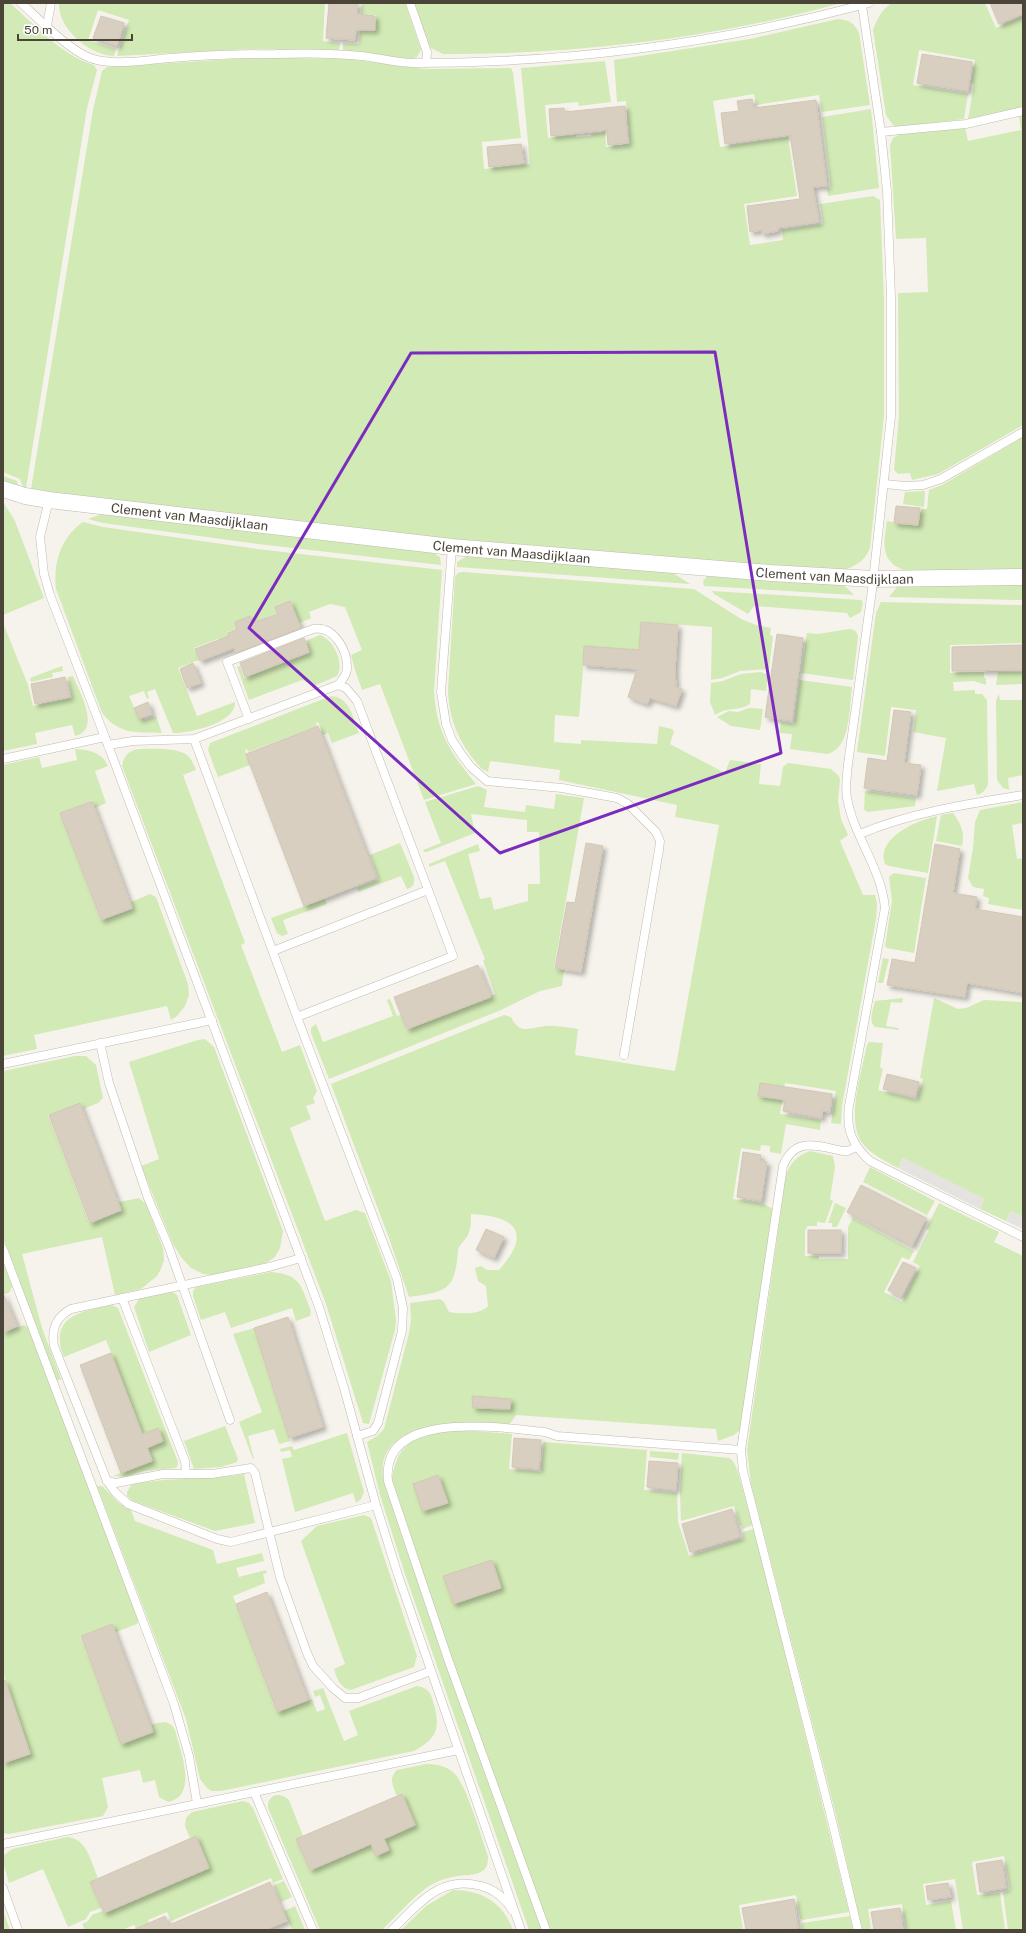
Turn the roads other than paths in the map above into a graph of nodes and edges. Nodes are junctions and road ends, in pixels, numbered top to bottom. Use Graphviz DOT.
graph roads {
  1 [pos="21,3"];
  2 [pos="52,3"];
  3 [pos="410,3"];
  4 [pos="865,4"];
  5 [pos="47,26"];
  6 [pos="426,63"];
  7 [pos="1023,111"];
  8 [pos="881,132"];
  9 [pos="1023,432"];
  10 [pos="885,484"];
  11 [pos="3,489"];
  12 [pos="49,500"];
  13 [pos="452,547"];
  14 [pos="1023,577"];
  15 [pos="873,579"];
  16 [pos="338,685"];
  17 [pos="249,719"];
  18 [pos="194,739"];
  19 [pos="106,741"];
  20 [pos="3,759"];
  21 [pos="1023,795"];
  22 [pos="860,834"];
  23 [pos="428,890"];
  24 [pos="273,951"];
  25 [pos="297,1017"];
  26 [pos="212,1020"];
  27 [pos="100,1044"];
  28 [pos="624,1055"];
  29 [pos="3,1064"];
  30 [pos="856,1147"];
  31 [pos="1023,1237"];
  32 [pos="3,1249"];
  33 [pos="301,1258"];
  34 [pos="182,1286"];
  35 [pos="122,1298"];
  36 [pos="230,1420"];
  37 [pos="357,1436"];
  38 [pos="741,1450"];
  39 [pos="186,1474"];
  40 [pos="107,1481"];
  41 [pos="376,1505"];
  42 [pos="269,1532"];
  43 [pos="431,1671"];
  44 [pos="458,1750"];
  45 [pos="254,1792"];
  46 [pos="198,1804"];
  47 [pos="3,1844"];
  48 [pos="3,1888"];
  49 [pos="519,1921"];
  50 [pos="18,1930"];
  51 [pos="313,1930"];
  52 [pos="392,1930"];
  53 [pos="521,1930"];
  54 [pos="546,1930"];
  55 [pos="858,1930"];
  1 -- 5 [label="lane"];
  2 -- 5 [label="lane"];
  3 -- 6 [label="lane"];
  4 -- 6 [label="lane"];
  4 -- 8 [label="lane"];
  5 -- 6 [label="lane"];
  7 -- 8 [label="lane"];
  8 -- 10 [label="lane"];
  9 -- 10 [label="lane"];
  10 -- 15 [label="lane"];
  11 -- 12 [label="street, Clement van Maasdijklaan"];
  12 -- 13 [label="street, Clement van Maasdijklaan"];
  12 -- 19 [label="lane"];
  13 -- 15 [label="street, Clement van Maasdijklaan"];
  13 -- 28 [label="lane"];
  14 -- 15 [label="street, Clement van Maasdijklaan"];
  15 -- 22 [label="lane"];
  16 -- 17 [label="lane"];
  16 -- 17 [label="lane"];
  16 -- 23 [label="lane"];
  17 -- 18 [label="lane"];
  18 -- 19 [label="lane"];
  18 -- 24 [label="lane"];
  19 -- 20 [label="lane"];
  19 -- 26 [label="lane"];
  21 -- 22 [label="lane"];
  22 -- 30 [label="lane"];
  23 -- 24 [label="lane"];
  23 -- 25 [label="lane"];
  24 -- 25 [label="lane"];
  25 -- 37 [label="lane"];
  26 -- 27 [label="lane"];
  26 -- 33 [label="lane"];
  27 -- 29 [label="lane"];
  27 -- 34 [label="lane"];
  30 -- 31 [label="lane"];
  30 -- 38 [label="lane"];
  32 -- 46 [label="lane"];
  33 -- 34 [label="lane"];
  33 -- 37 [label="lane"];
  34 -- 35 [label="lane"];
  34 -- 36 [label="lane"];
  35 -- 39 [label="lane"];
  35 -- 40 [label="lane"];
  37 -- 41 [label="lane"];
  38 -- 54 [label="lane"];
  38 -- 55 [label="lane"];
  39 -- 40 [label="lane"];
  39 -- 42 [label="lane"];
  40 -- 42 [label="lane"];
  41 -- 42 [label="lane"];
  41 -- 43 [label="lane"];
  42 -- 43 [label="lane"];
  43 -- 44 [label="lane"];
  44 -- 45 [label="lane"];
  44 -- 49 [label="lane"];
  45 -- 46 [label="lane"];
  45 -- 51 [label="lane"];
  46 -- 47 [label="lane"];
  48 -- 50 [label="lane"];
  49 -- 52 [label="lane"];
  49 -- 53 [label="lane"];
}
